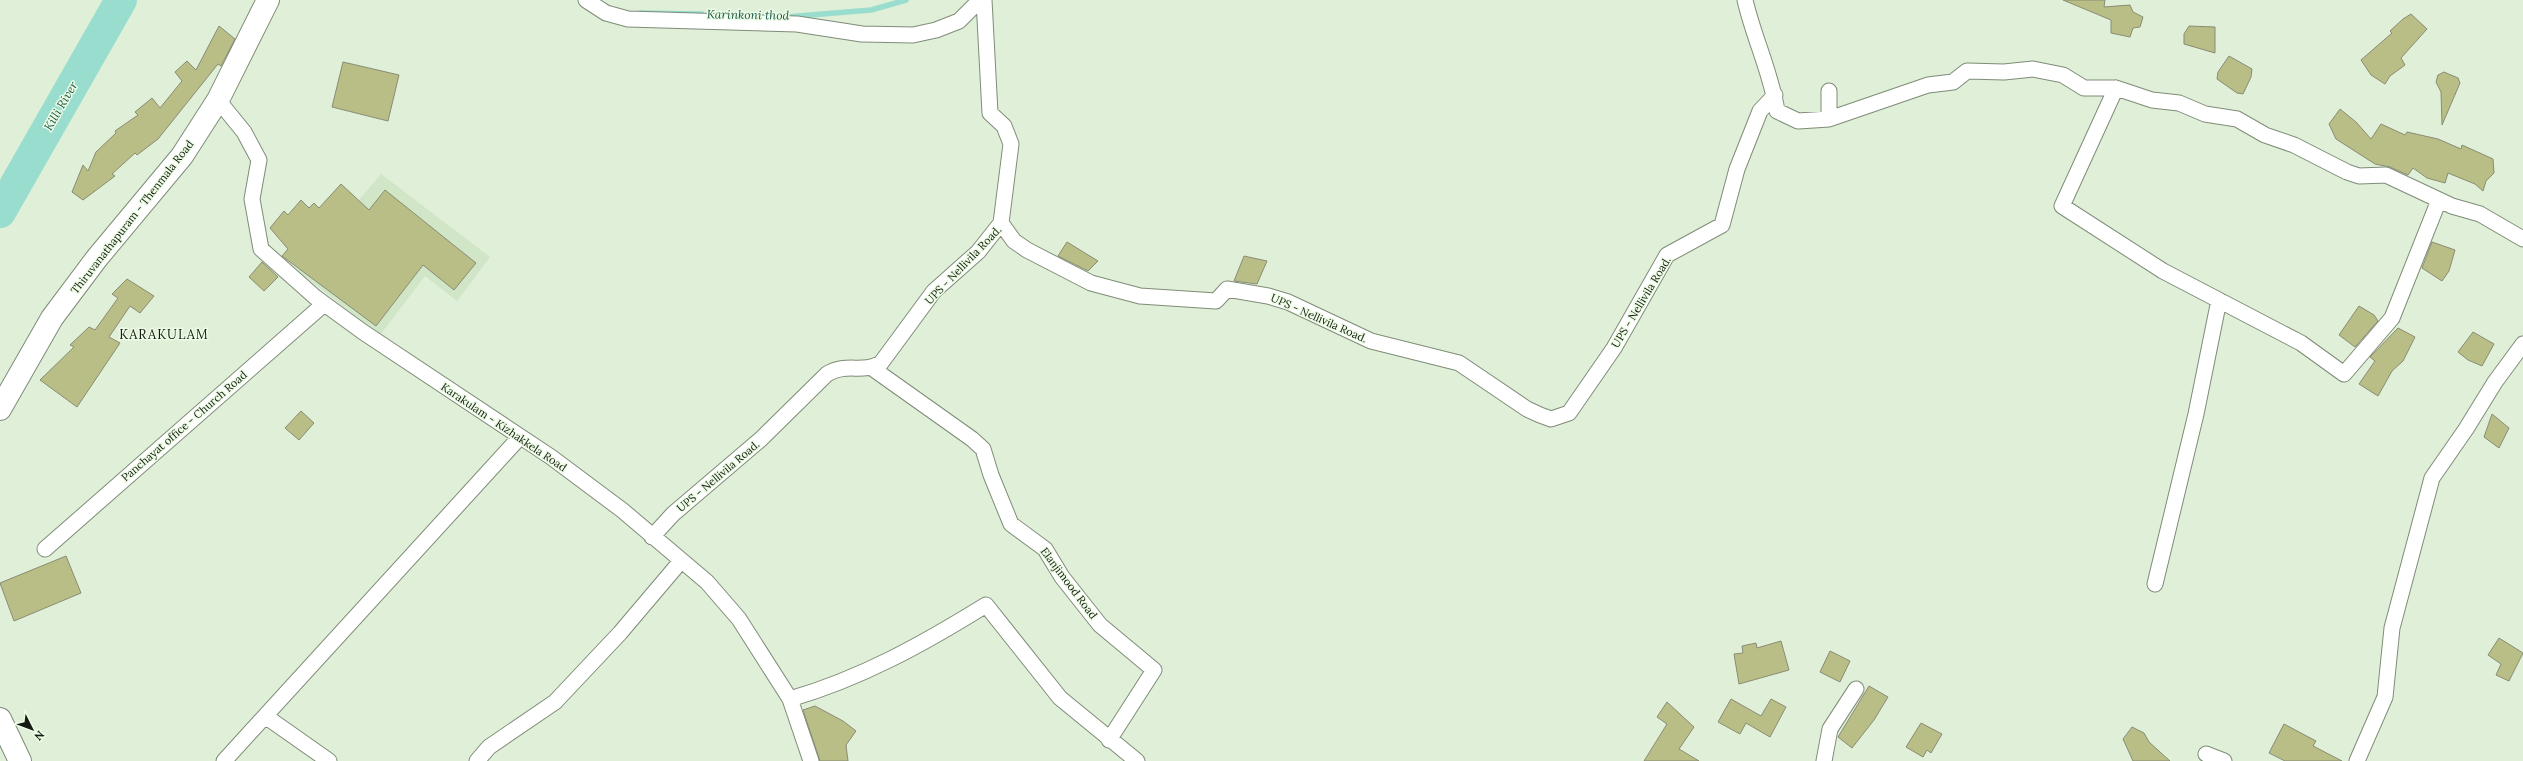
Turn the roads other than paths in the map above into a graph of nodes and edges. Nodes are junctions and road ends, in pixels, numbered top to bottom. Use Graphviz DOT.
graph roads {
  1 [pos="268,0"];
  2 [pos="586,0"];
  3 [pos="980,0"];
  4 [pos="984,0"];
  5 [pos="1745,0"];
  6 [pos="2116,88"];
  7 [pos="1829,91"];
  8 [pos="1775,95"];
  9 [pos="218,100"];
  10 [pos="1829,118"];
  11 [pos="2439,200"];
  12 [pos="1001,223"];
  13 [pos="2523,239"];
  14 [pos="2219,300"];
  15 [pos="324,304"];
  16 [pos="2523,344"];
  17 [pos="872,368"];
  18 [pos="0,409"];
  19 [pos="520,437"];
  20 [pos="652,537"];
  21 [pos="45,549"];
  22 [pos="681,561"];
  23 [pos="2155,584"];
  24 [pos="1856,689"];
  25 [pos="790,699"];
  26 [pos="265,716"];
  27 [pos="0,719"];
  28 [pos="1109,740"];
  29 [pos="2206,754"];
  30 [pos="20,761"];
  31 [pos="224,761"];
  32 [pos="329,761"];
  33 [pos="477,761"];
  34 [pos="810,761"];
  35 [pos="1137,761"];
  36 [pos="1824,761"];
  37 [pos="2224,761"];
  38 [pos="2357,761"];
  1 -- 9 [label="main road, Thiruvanathapuram - Thenmala Road"];
  2 -- 3 [label="street"];
  4 -- 12 [label="street"];
  5 -- 8 [label="street"];
  6 -- 10 [label="street"];
  6 -- 11 [label="street"];
  6 -- 14 [label="street"];
  7 -- 10 [label="street"];
  8 -- 10 [label="street"];
  8 -- 12 [label="street, UPS - Nellivila Road."];
  9 -- 15 [label="street, Karakulam - Kizhakkela Road"];
  9 -- 18 [label="main road, Thiruvanathapuram - Thenmala Road"];
  11 -- 13 [label="street"];
  11 -- 14 [label="street"];
  12 -- 17 [label="street, UPS - Nellivila Road."];
  14 -- 23 [label="street"];
  15 -- 19 [label="street, Karakulam - Kizhakkela Road"];
  15 -- 21 [label="street, Panchayat office - Church Road"];
  16 -- 38 [label="street"];
  17 -- 20 [label="street, UPS - Nellivila Road."];
  17 -- 28 [label="street, Elanjimood Road"];
  19 -- 20 [label="street, Karakulam - Kizhakkela Road"];
  19 -- 26 [label="street"];
  20 -- 22 [label="street, Karakulam - Kizhakkela Road"];
  22 -- 25 [label="street, Karakulam - Kizhakkela Road"];
  22 -- 33 [label="street"];
  24 -- 36 [label="street"];
  25 -- 28 [label="street"];
  25 -- 34 [label="street, Karakulam - Kizhakkela Road"];
  26 -- 31 [label="street"];
  26 -- 32 [label="street"];
  27 -- 30 [label="main road"];
  28 -- 35 [label="street"];
  29 -- 37 [label="street"];
}
